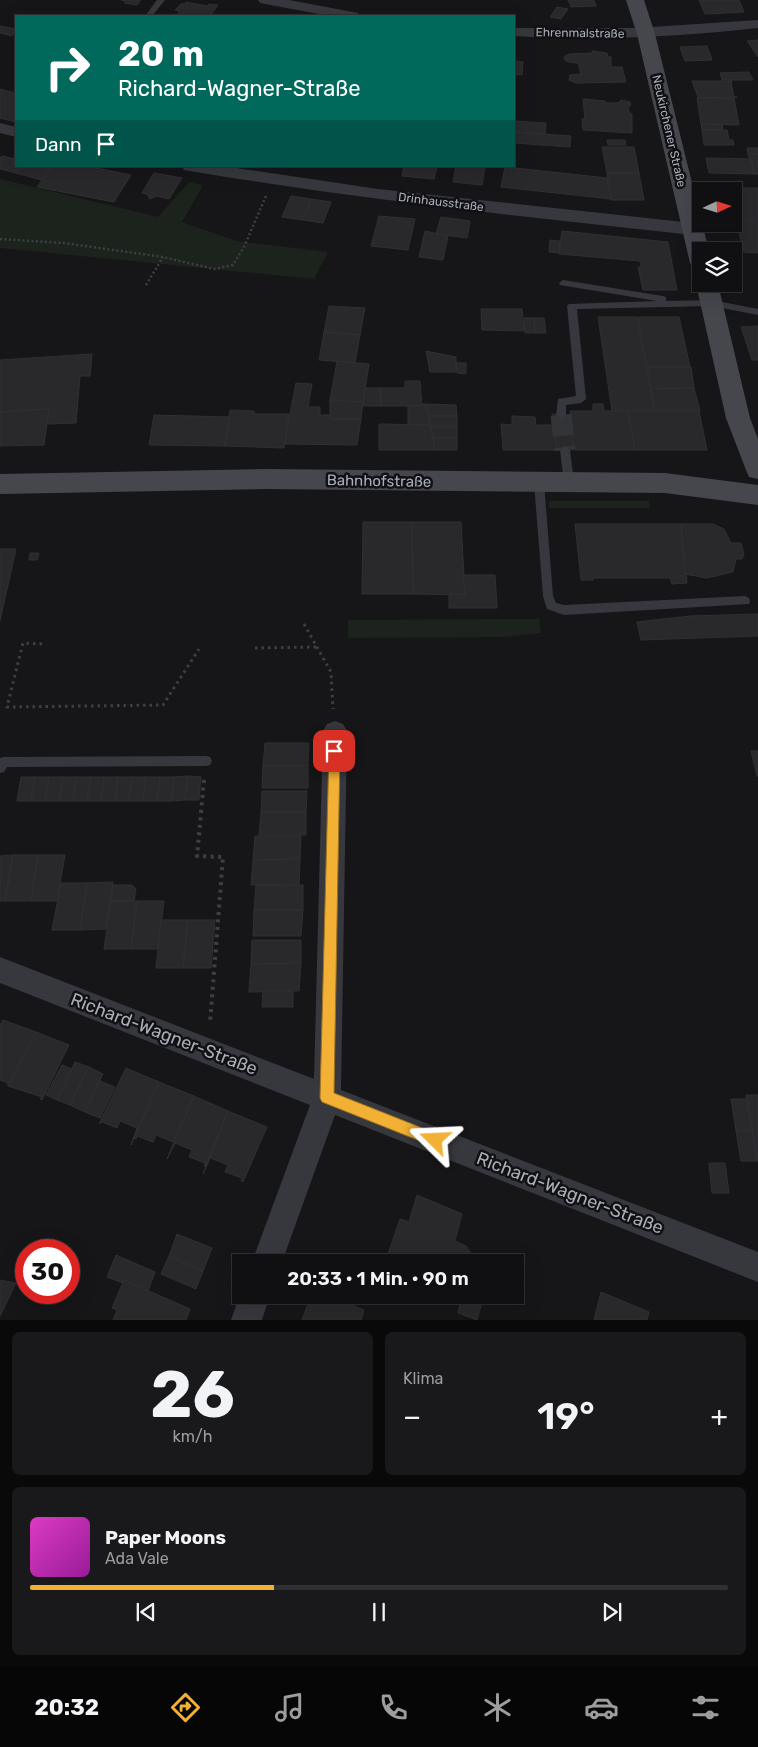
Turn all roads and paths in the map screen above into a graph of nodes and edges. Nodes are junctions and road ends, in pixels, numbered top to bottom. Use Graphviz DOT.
graph roads {
  1 [pos="161,0"];
  2 [pos="265,0"];
  3 [pos="635,0"];
  4 [pos="149,15"];
  5 [pos="348,15"];
  6 [pos="758,24"];
  7 [pos="515,32"];
  8 [pos="646,34"];
  9 [pos="0,128"];
  10 [pos="15,132"];
  11 [pos="196,167"];
  12 [pos="273,180"];
  13 [pos="692,229"];
  14 [pos="0,239"];
  15 [pos="163,257"];
  16 [pos="563,283"];
  17 [pos="146,285"];
  18 [pos="703,297"];
  19 [pos="758,312"];
  20 [pos="561,415"];
  21 [pos="565,450"];
  22 [pos="758,470"];
  23 [pos="539,483"];
  24 [pos="569,483"];
  25 [pos="0,484"];
  26 [pos="758,495"];
  27 [pos="745,601"];
  28 [pos="304,624"];
  29 [pos="42,644"];
  30 [pos="317,647"];
  31 [pos="255,648"];
  32 [pos="199,649"];
  33 [pos="335,731"];
  34 [pos="206,761"];
  35 [pos="0,768"];
  36 [pos="0,970"];
  37 [pos="208,1051"];
  38 [pos="327,1098"];
  39 [pos="270,1254"];
  40 [pos="758,1267"];
  41 [pos="252,1304"];
  42 [pos="246,1320"];
  1 -- 4 [label="lane"];
  2 -- 5 [label="street"];
  3 -- 8 [label="main road, Neukirchener Straße"];
  6 -- 8 [label="street, Ehrenmalstraße"];
  7 -- 8 [label="street, Ehrenmalstraße"];
  8 -- 13 [label="main road, Neukirchener Straße"];
  9 -- 10 [label="street"];
  11 -- 12 [label="street, Drinhausstraße"];
  12 -- 13 [label="street, Drinhausstraße"];
  12 -- 15 [label="path"];
  14 -- 15 [label="path"];
  15 -- 17 [label="path"];
  16 -- 18 [label="lane"];
  18 -- 19 [label="lane"];
  18 -- 20 [label="lane"];
  18 -- 22 [label="main road"];
  21 -- 24 [label="lane"];
  23 -- 24 [label="main road, Bahnhofstraße"];
  23 -- 25 [label="main road, Bahnhofstraße"];
  23 -- 27 [label="lane"];
  24 -- 26 [label="main road, Bahnhofstraße"];
  28 -- 30 [label="path"];
  29 -- 32 [label="path"];
  30 -- 31 [label="path"];
  30 -- 33 [label="path"];
  33 -- 38 [label="street"];
  34 -- 35 [label="lane"];
  34 -- 37 [label="path"];
  36 -- 37 [label="street, Richard-Wagner-Straße"];
  37 -- 38 [label="street, Richard-Wagner-Straße"];
  38 -- 39 [label="street"];
  38 -- 40 [label="street, Richard-Wagner-Straße"];
  41 -- 42 [label="street"];
}
